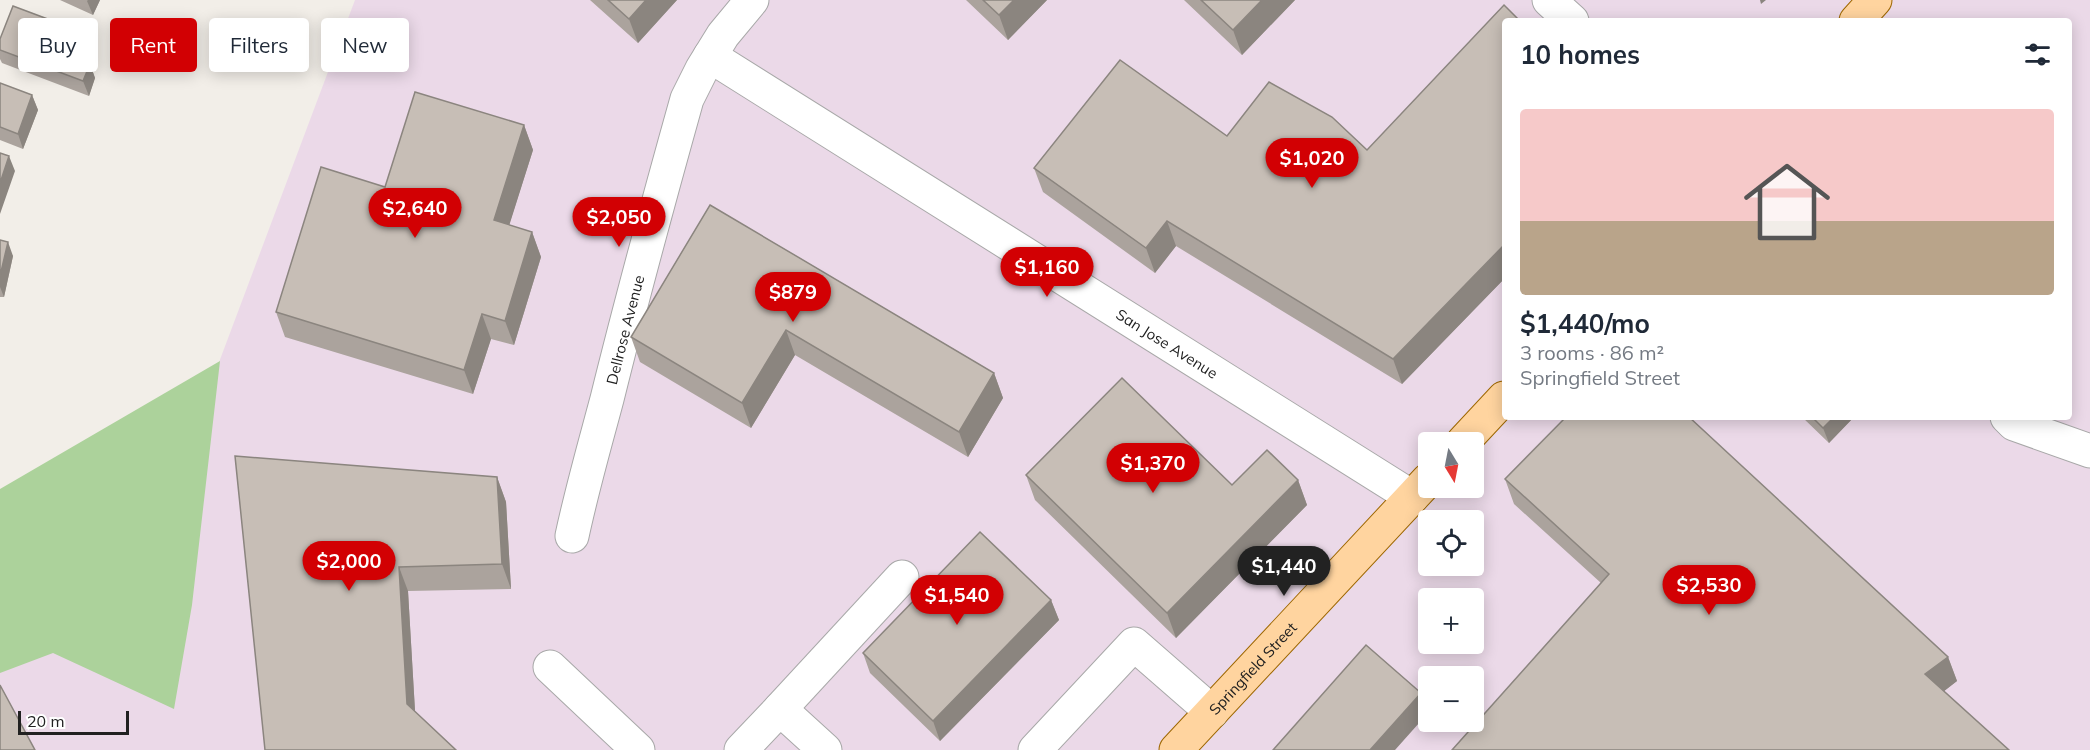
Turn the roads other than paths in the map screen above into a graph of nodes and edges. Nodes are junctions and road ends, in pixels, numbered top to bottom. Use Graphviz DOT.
graph roads {
  1 [pos="752,0"];
  2 [pos="1549,0"];
  3 [pos="1875,0"];
  4 [pos="1569,18"];
  5 [pos="1859,18"];
  6 [pos="710,56"];
  7 [pos="1502,400"];
  8 [pos="2010,420"];
  9 [pos="1472,432"];
  10 [pos="2090,451"];
  11 [pos="1418,487"];
  12 [pos="1418,490"];
  13 [pos="572,536"];
  14 [pos="902,577"];
  15 [pos="550,667"];
  16 [pos="780,709"];
  17 [pos="1212,712"];
  18 [pos="638,750"];
  19 [pos="741,750"];
  20 [pos="825,750"];
  21 [pos="1035,750"];
  22 [pos="1176,750"];
  1 -- 6 [label="street, Dellrose Avenue"];
  2 -- 4 [label="street"];
  3 -- 5 [label="main road"];
  6 -- 11 [label="street, San Jose Avenue"];
  6 -- 13 [label="street, Dellrose Avenue"];
  7 -- 9 [label="main road"];
  8 -- 10 [label="street"];
  12 -- 17 [label="main road, Springfield Street"];
  14 -- 16 [label="street"];
  15 -- 18 [label="street"];
  16 -- 19 [label="street"];
  16 -- 20 [label="street"];
  17 -- 21 [label="street"];
  17 -- 22 [label="main road, Springfield Street"];
}
